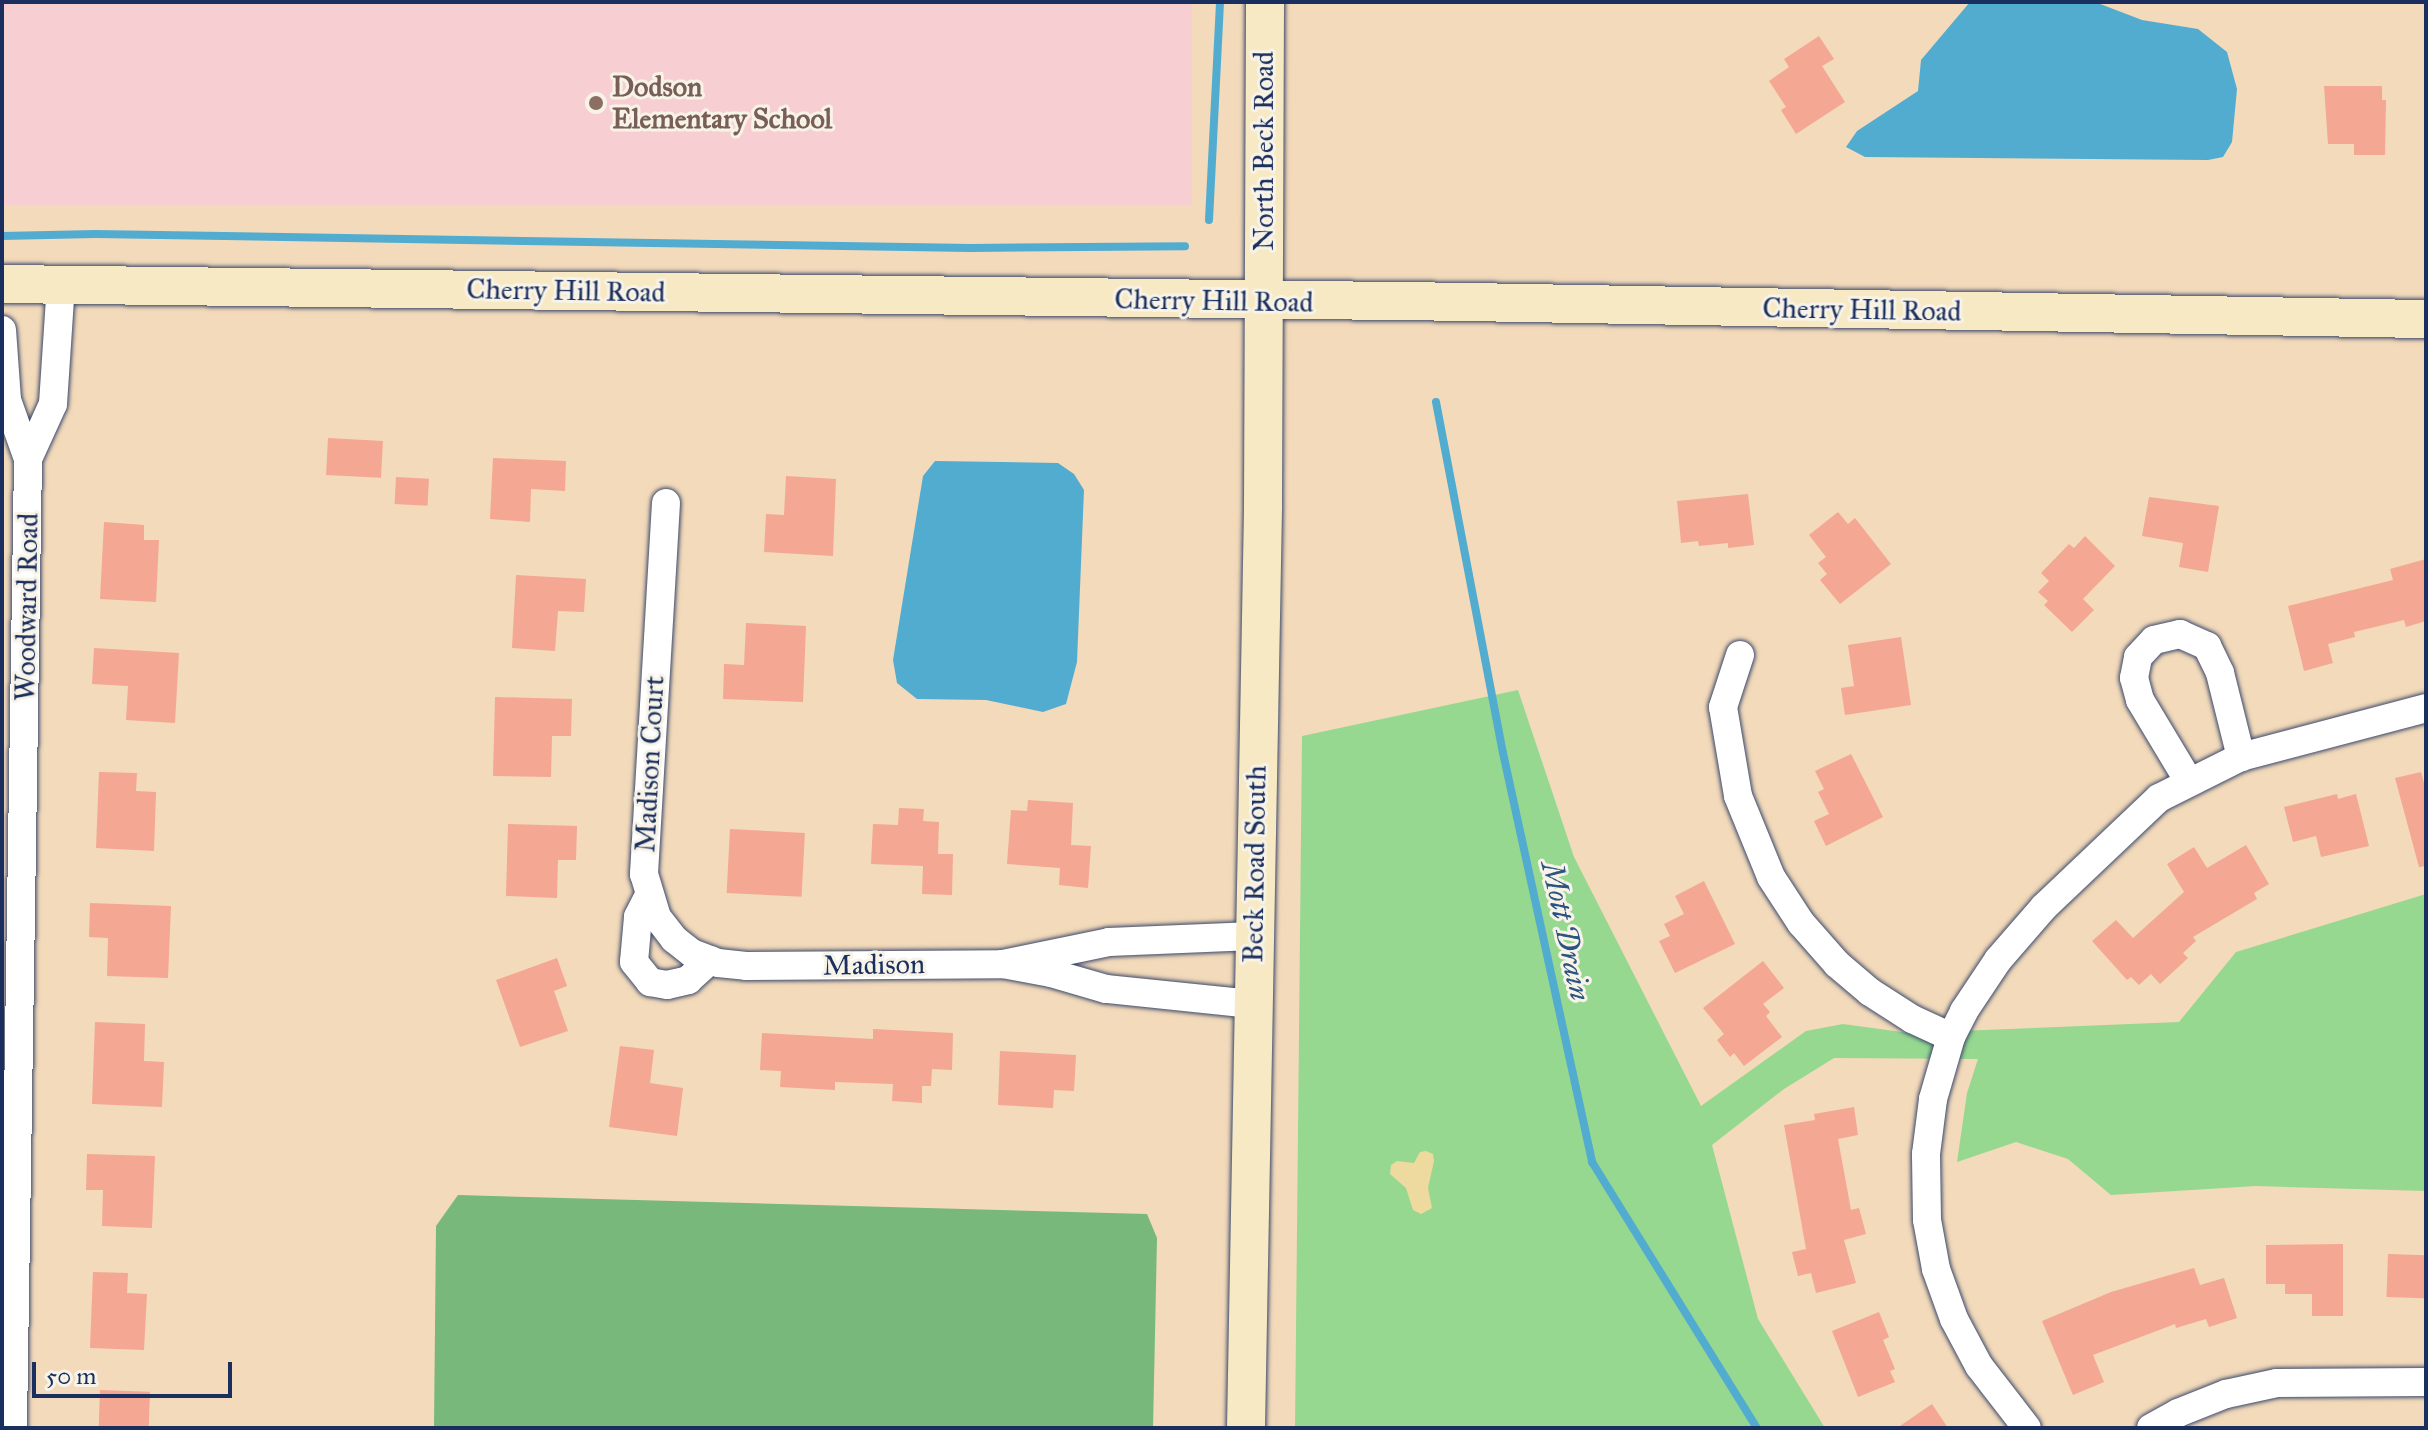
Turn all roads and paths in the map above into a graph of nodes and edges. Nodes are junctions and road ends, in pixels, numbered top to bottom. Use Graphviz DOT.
graph roads {
  1 [pos="1265,2"];
  2 [pos="2,284"];
  3 [pos="61,285"];
  4 [pos="1264,300"];
  5 [pos="2426,319"];
  6 [pos="2,330"];
  7 [pos="28,459"];
  8 [pos="666,503"];
  9 [pos="1740,655"];
  10 [pos="2426,708"];
  11 [pos="2241,757"];
  12 [pos="2188,780"];
  13 [pos="648,897"];
  14 [pos="13,927"];
  15 [pos="1254,936"];
  16 [pos="710,960"];
  17 [pos="1003,964"];
  18 [pos="746,966"];
  19 [pos="1252,1004"];
  20 [pos="1951,1037"];
  21 [pos="2426,1382"];
  22 [pos="13,1428"];
  23 [pos="1246,1428"];
  24 [pos="2027,1428"];
  25 [pos="2151,1428"];
  1 -- 4 [label="main road, North Beck Road"];
  2 -- 3 [label="main road, Cherry Hill Road"];
  3 -- 4 [label="main road, Cherry Hill Road"];
  3 -- 7 [label="street, Woodward Road"];
  4 -- 5 [label="main road, Cherry Hill Road"];
  4 -- 15 [label="main road, Beck Road South"];
  6 -- 7 [label="street, Woodward Road"];
  7 -- 14 [label="street, Woodward Road"];
  8 -- 13 [label="street, Madison Court"];
  9 -- 20 [label="street"];
  10 -- 11 [label="street"];
  11 -- 12 [label="street"];
  11 -- 12 [label="street"];
  12 -- 20 [label="street"];
  13 -- 16 [label="street, Madison Court"];
  13 -- 16 [label="street"];
  14 -- 22 [label="street, Woodward Road"];
  15 -- 17 [label="street, Madison"];
  15 -- 19 [label="main road, Beck Road South"];
  16 -- 18 [label="street, Madison Court"];
  17 -- 18 [label="street, Madison"];
  17 -- 19 [label="street, Madison"];
  19 -- 23 [label="main road, Beck Road South"];
  20 -- 24 [label="street"];
  21 -- 25 [label="street"];
}
